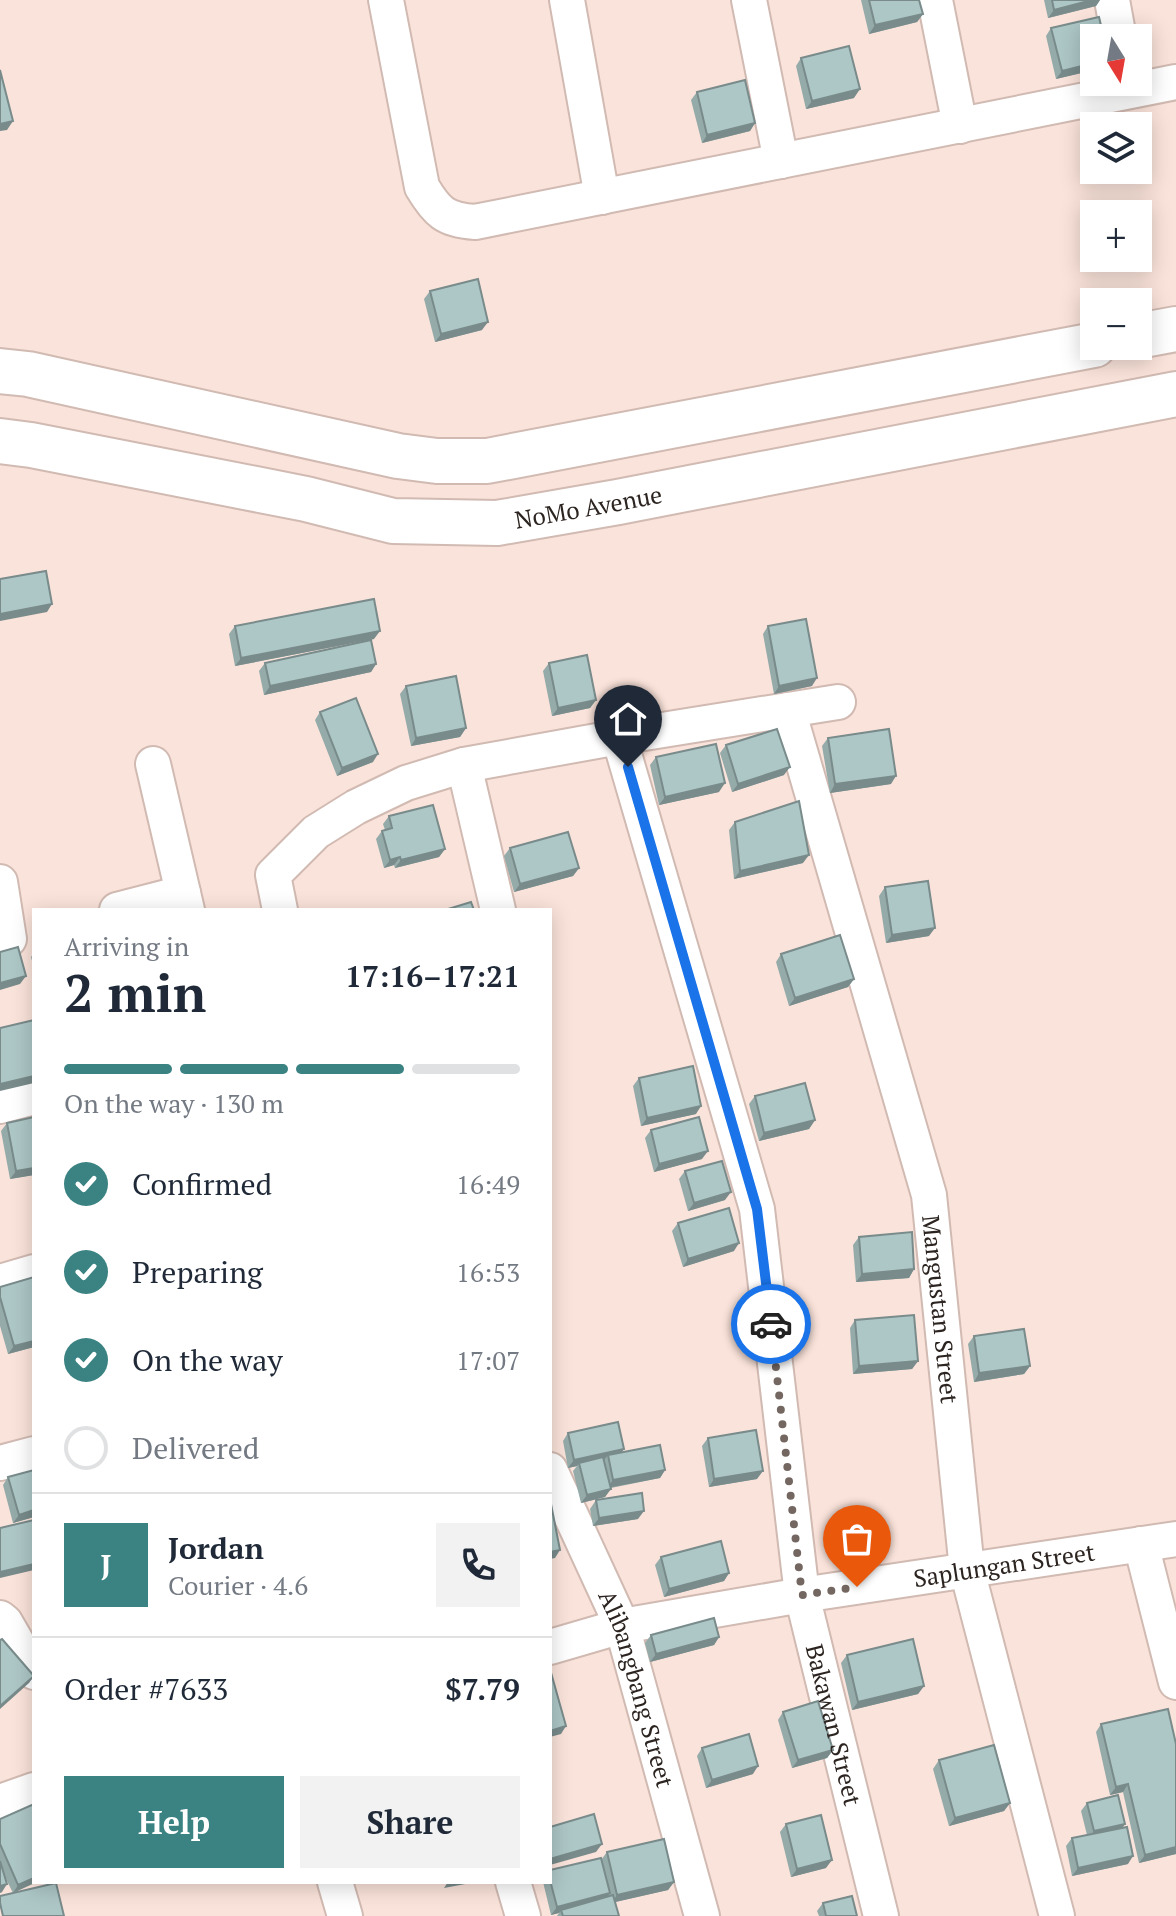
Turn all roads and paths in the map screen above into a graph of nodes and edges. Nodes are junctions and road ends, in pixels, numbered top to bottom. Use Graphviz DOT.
graph roads {
  1 [pos="386,0"];
  2 [pos="567,0"];
  3 [pos="749,0"];
  4 [pos="935,0"];
  5 [pos="1112,0"];
  6 [pos="1116,24"];
  7 [pos="1176,82"];
  8 [pos="1152,84"];
  9 [pos="1089,96"];
  10 [pos="960,126"];
  11 [pos="781,161"];
  12 [pos="602,197"];
  13 [pos="1176,329"];
  14 [pos="1152,333"];
  15 [pos="1080,348"];
  16 [pos="0,371"];
  17 [pos="1176,394"];
  18 [pos="0,441"];
  19 [pos="838,702"];
  20 [pos="788,710"];
  21 [pos="619,737"];
  22 [pos="153,764"];
  23 [pos="464,765"];
  24 [pos="0,882"];
  25 [pos="185,901"];
  26 [pos="132,908"];
  27 [pos="280,908"];
  28 [pos="498,908"];
  29 [pos="14,937"];
  30 [pos="32,1098"];
  31 [pos="0,1106"];
  32 [pos="32,1273"];
  33 [pos="0,1282"];
  34 [pos="32,1455"];
  35 [pos="0,1463"];
  36 [pos="552,1477"];
  37 [pos="1176,1539"];
  38 [pos="1141,1544"];
  39 [pos="967,1570"];
  40 [pos="802,1595"];
  41 [pos="13,1618"];
  42 [pos="622,1626"];
  43 [pos="552,1646"];
  44 [pos="32,1667"];
  45 [pos="1176,1682"];
  46 [pos="32,1791"];
  47 [pos="0,1802"];
  48 [pos="336,1884"];
  49 [pos="514,1884"];
  50 [pos="345,1916"];
  51 [pos="523,1916"];
  52 [pos="702,1916"];
  53 [pos="881,1916"];
  54 [pos="1057,1916"];
  1 -- 12 [label="street"];
  2 -- 12 [label="street"];
  3 -- 11 [label="street"];
  4 -- 10 [label="street"];
  5 -- 6 [label="street"];
  7 -- 8 [label="street"];
  9 -- 10 [label="street"];
  10 -- 11 [label="street"];
  11 -- 12 [label="street"];
  13 -- 14 [label="main road"];
  15 -- 16 [label="main road"];
  17 -- 18 [label="main road, NoMo Avenue"];
  19 -- 20 [label="street"];
  20 -- 21 [label="street"];
  20 -- 39 [label="street, Mangustan Street"];
  21 -- 23 [label="street"];
  21 -- 40 [label="street, Bakawan Street"];
  22 -- 25 [label="street"];
  23 -- 27 [label="street"];
  23 -- 28 [label="street"];
  24 -- 29 [label="street"];
  25 -- 26 [label="street"];
  30 -- 31 [label="street"];
  32 -- 33 [label="street"];
  34 -- 35 [label="street"];
  36 -- 42 [label="street, Alibangbang Street"];
  37 -- 38 [label="street, Saplungan Street"];
  38 -- 39 [label="street, Saplungan Street"];
  38 -- 45 [label="street"];
  39 -- 40 [label="street, Saplungan Street"];
  39 -- 54 [label="street, Mangustan Street"];
  40 -- 42 [label="street, Saplungan Street"];
  40 -- 53 [label="street, Bakawan Street"];
  41 -- 44 [label="street"];
  42 -- 43 [label="street, Saplungan Street"];
  42 -- 52 [label="street, Alibangbang Street"];
  46 -- 47 [label="street"];
  48 -- 50 [label="street"];
  49 -- 51 [label="street"];
}
